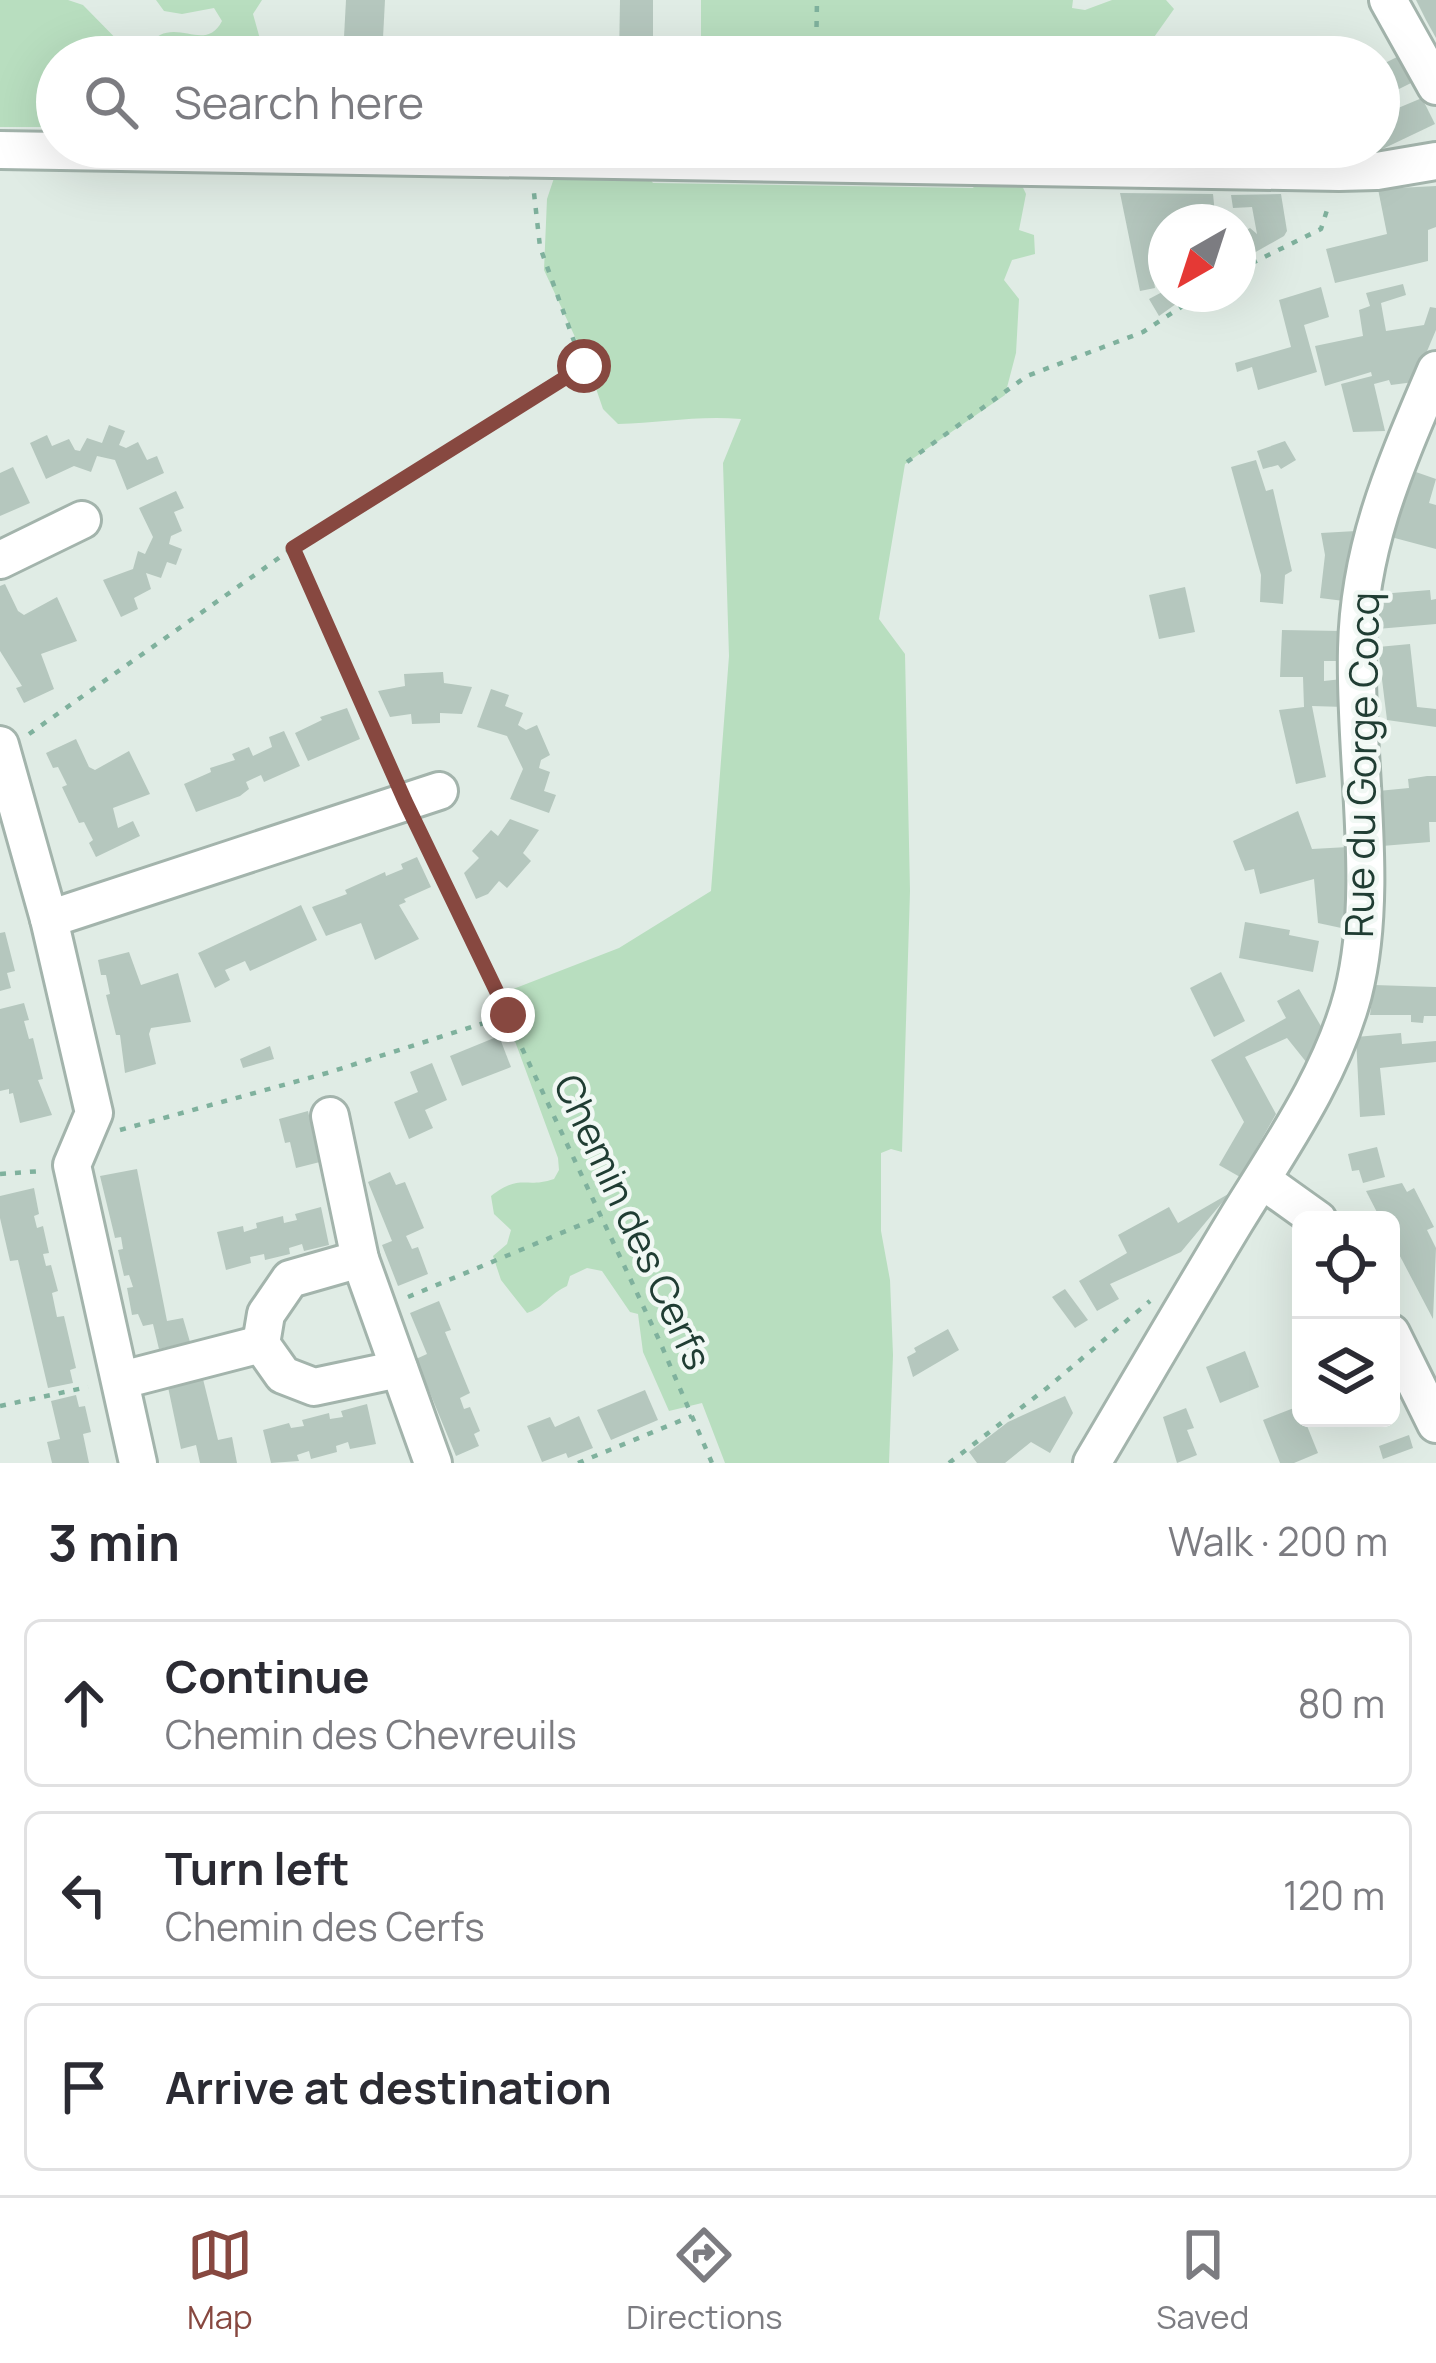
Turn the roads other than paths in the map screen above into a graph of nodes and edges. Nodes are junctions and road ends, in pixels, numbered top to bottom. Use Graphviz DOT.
graph roads {
  1 [pos="1388,0"];
  2 [pos="1436,86"];
  3 [pos="0,150"];
  4 [pos="36,151"];
  5 [pos="1436,161"];
  6 [pos="1400,167"];
  7 [pos="1096,168"];
  8 [pos="1395,168"];
  9 [pos="1436,370"];
  10 [pos="82,520"];
  11 [pos="0,560"];
  12 [pos="2,749"];
  13 [pos="422,796"];
  14 [pos="50,919"];
  15 [pos="330,1116"];
  16 [pos="1262,1180"];
  17 [pos="1305,1211"];
  18 [pos="360,1259"];
  19 [pos="261,1344"];
  20 [pos="1400,1351"];
  21 [pos="399,1369"];
  22 [pos="122,1380"];
  23 [pos="1436,1424"];
  24 [pos="138,1463"];
  25 [pos="433,1463"];
  26 [pos="1092,1463"];
  1 -- 2 [label="street"];
  3 -- 4 [label="street"];
  5 -- 6 [label="street"];
  7 -- 8 [label="street"];
  9 -- 16 [label="street, Rue du Gorge Cocq"];
  10 -- 11 [label="street"];
  12 -- 14 [label="street"];
  13 -- 14 [label="street"];
  14 -- 22 [label="street"];
  15 -- 18 [label="street"];
  16 -- 17 [label="street"];
  16 -- 26 [label="street, Rue du Gorge Cocq"];
  18 -- 19 [label="street"];
  18 -- 21 [label="street"];
  19 -- 21 [label="street"];
  19 -- 22 [label="street"];
  20 -- 23 [label="street"];
  21 -- 25 [label="street"];
  22 -- 24 [label="street"];
}
